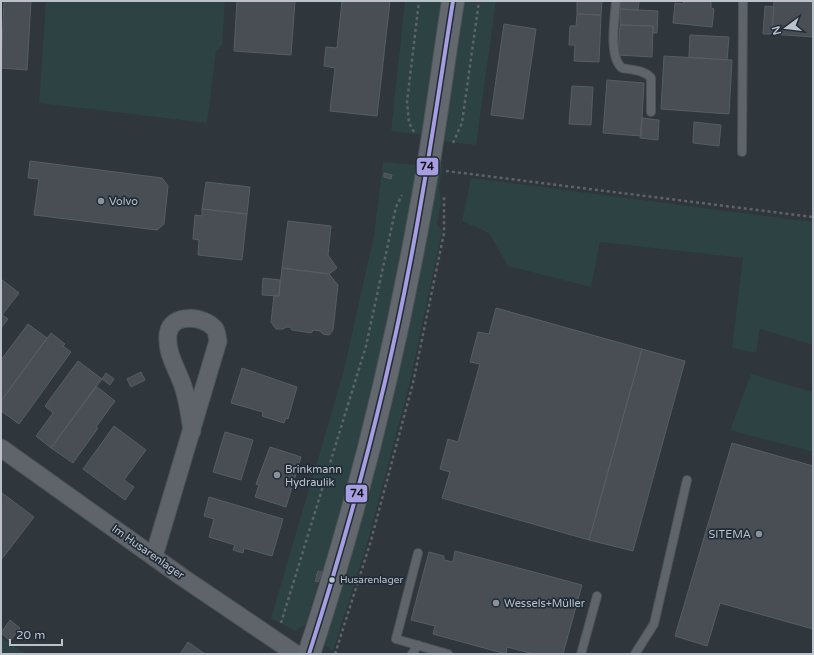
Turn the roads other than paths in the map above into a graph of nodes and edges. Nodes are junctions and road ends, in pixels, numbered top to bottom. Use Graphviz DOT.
graph roads {
  1 [pos="453,1"];
  2 [pos="616,1"];
  3 [pos="744,1"];
  4 [pos="651,112"];
  5 [pos="742,152"];
  6 [pos="192,432"];
  7 [pos="1,448"];
  8 [pos="687,480"];
  9 [pos="418,553"];
  10 [pos="154,556"];
  11 [pos="597,596"];
  12 [pos="418,645"];
  13 [pos="296,654"];
  14 [pos="309,654"];
  15 [pos="412,654"];
  16 [pos="448,654"];
  17 [pos="581,654"];
  18 [pos="635,654"];
  1 -- 14 [label="street"];
  2 -- 4 [label="lane"];
  3 -- 5 [label="lane"];
  6 -- 6 [label="street"];
  6 -- 10 [label="street"];
  7 -- 10 [label="street, Im Husarenlager"];
  8 -- 18 [label="lane"];
  9 -- 12 [label="lane"];
  10 -- 13 [label="street, Im Husarenlager"];
  11 -- 17 [label="lane"];
  12 -- 15 [label="lane"];
  12 -- 16 [label="lane"];
}
